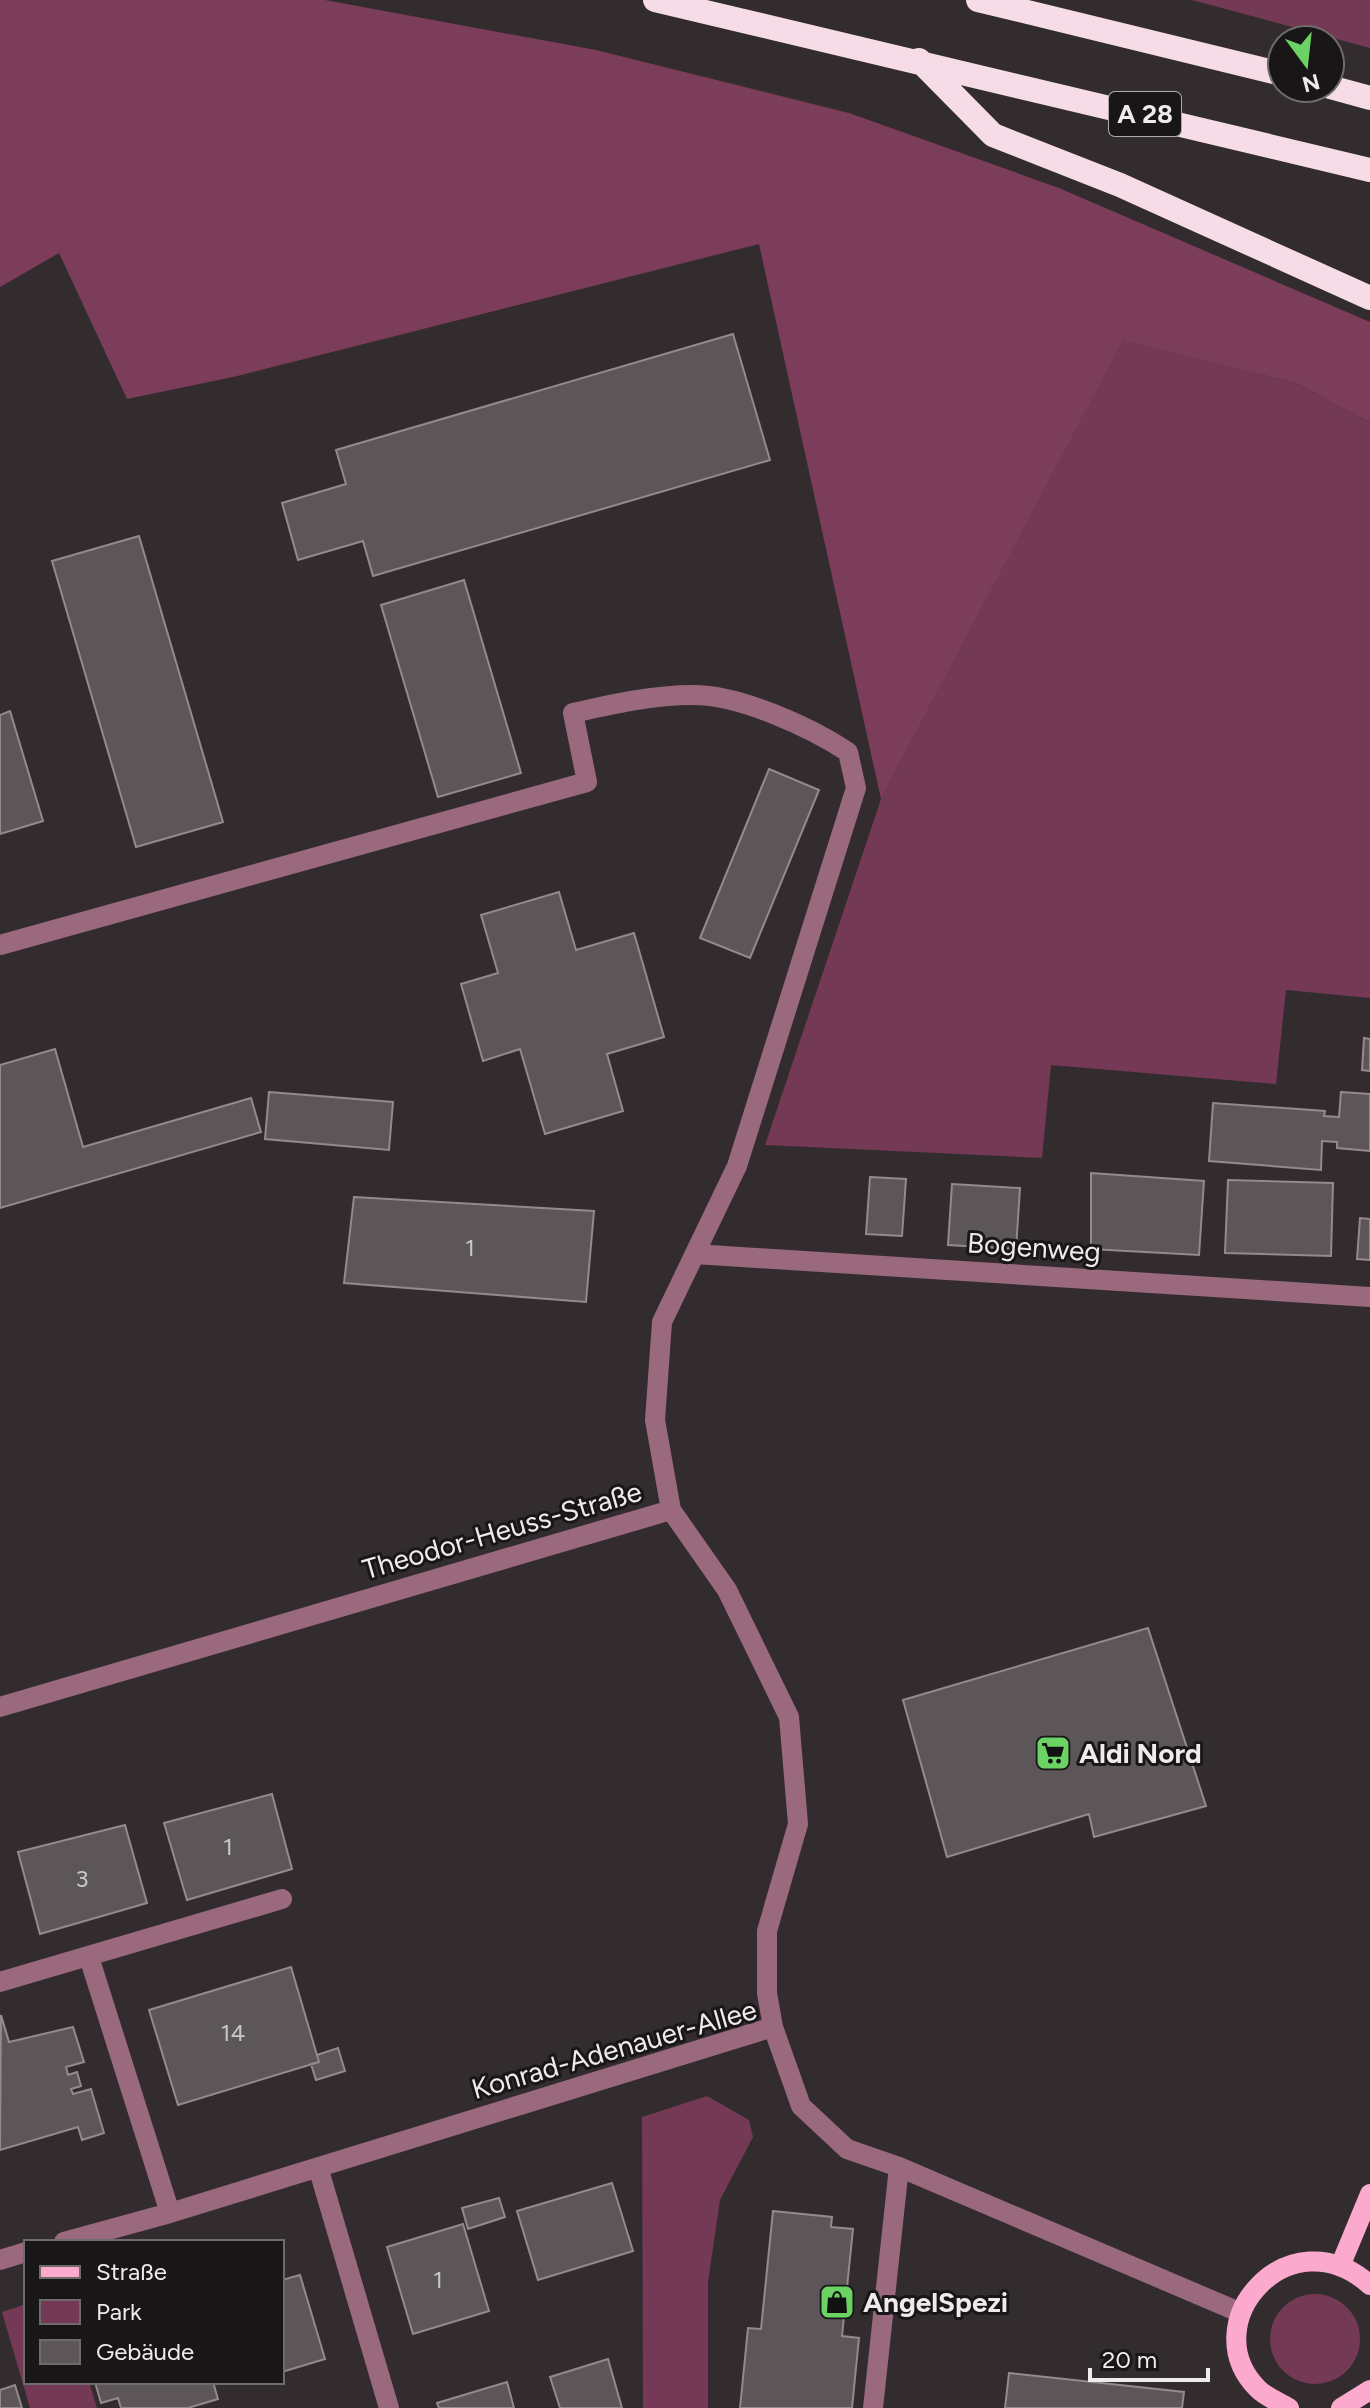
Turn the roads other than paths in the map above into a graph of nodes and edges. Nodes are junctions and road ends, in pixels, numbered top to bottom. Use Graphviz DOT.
graph roads {
  1 [pos="655,0"];
  2 [pos="978,0"];
  3 [pos="919,60"];
  4 [pos="1266,70"];
  5 [pos="1346,91"];
  6 [pos="1370,98"];
  7 [pos="1370,170"];
  8 [pos="1370,298"];
  9 [pos="0,945"];
  10 [pos="695,1254"];
  11 [pos="1370,1297"];
  12 [pos="671,1510"];
  13 [pos="0,1707"];
  14 [pos="282,1899"];
  15 [pos="89,1957"];
  16 [pos="0,1982"];
  17 [pos="773,2027"];
  18 [pos="318,2167"];
  19 [pos="899,2167"];
  20 [pos="1370,2194"];
  21 [pos="170,2213"];
  22 [pos="71,2240"];
  23 [pos="24,2253"];
  24 [pos="0,2260"];
  25 [pos="1341,2264"];
  26 [pos="1370,2285"];
  27 [pos="1239,2312"];
  28 [pos="1370,2390"];
  29 [pos="389,2408"];
  30 [pos="873,2408"];
  31 [pos="1289,2408"];
  32 [pos="1341,2408"];
  1 -- 3 [label="highway, A 28"];
  2 -- 4 [label="highway"];
  3 -- 7 [label="highway, A 28"];
  3 -- 8 [label="highway"];
  5 -- 6 [label="highway"];
  9 -- 10 [label="street"];
  10 -- 11 [label="street, Bogenweg"];
  10 -- 12 [label="street"];
  12 -- 13 [label="street, Theodor-Heuss-Straße"];
  12 -- 17 [label="street, Theodor-Heuss-Straße"];
  14 -- 15 [label="street"];
  15 -- 16 [label="street"];
  15 -- 21 [label="street"];
  17 -- 18 [label="street, Konrad-Adenauer-Allee"];
  17 -- 19 [label="street, Konrad-Adenauer-Allee"];
  18 -- 21 [label="street, Konrad-Adenauer-Allee"];
  18 -- 29 [label="street"];
  19 -- 27 [label="street, Konrad-Adenauer-Allee"];
  19 -- 30 [label="street"];
  20 -- 25 [label="main road"];
  21 -- 22 [label="street, Konrad-Adenauer-Allee"];
  23 -- 24 [label="street"];
  25 -- 26 [label="main road"];
  25 -- 27 [label="main road"];
  27 -- 31 [label="main road"];
  28 -- 32 [label="main road"];
}
